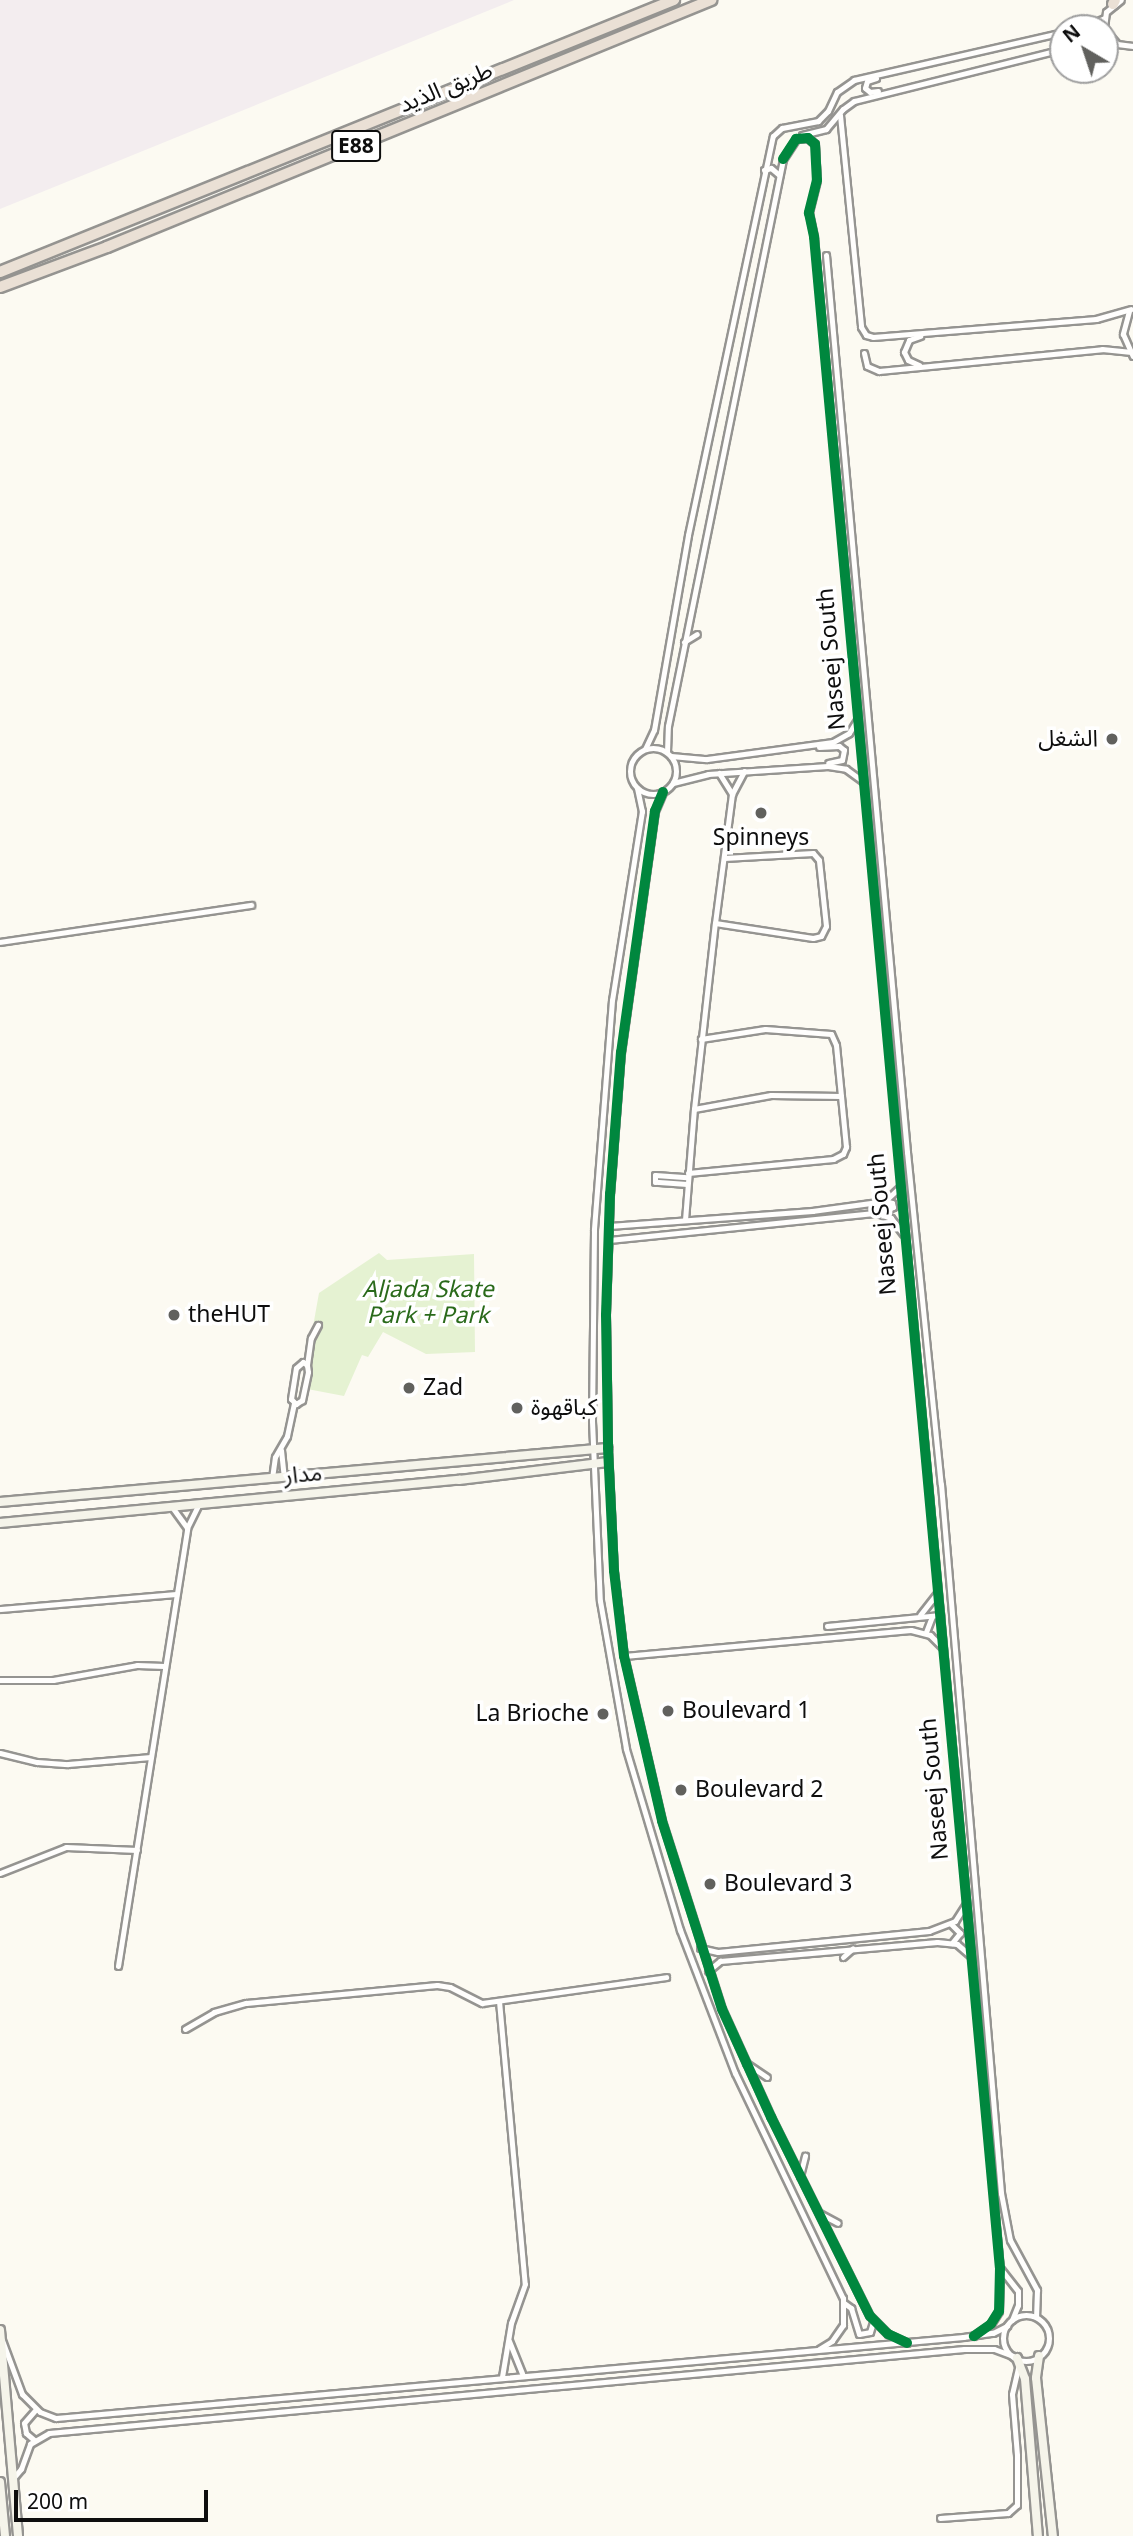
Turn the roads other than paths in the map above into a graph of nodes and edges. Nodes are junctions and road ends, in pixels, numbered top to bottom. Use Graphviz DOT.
graph roads {
  1 [pos="674,0"];
  2 [pos="711,0"];
  3 [pos="1049,35"];
  4 [pos="1049,53"];
  5 [pos="891,71"];
  6 [pos="895,90"];
  7 [pos="841,112"];
  8 [pos="783,159"];
  9 [pos="764,170"];
  10 [pos="779,174"];
  11 [pos="826,255"];
  12 [pos="0,272"];
  13 [pos="0,287"];
  14 [pos="1132,308"];
  15 [pos="935,332"];
  16 [pos="864,353"];
  17 [pos="1131,354"];
  18 [pos="936,366"];
  19 [pos="697,634"];
  20 [pos="684,642"];
  21 [pos="858,717"];
  22 [pos="808,746"];
  23 [pos="645,749"];
  24 [pos="669,754"];
  25 [pos="818,766"];
  26 [pos="744,771"];
  27 [pos="719,774"];
  28 [pos="864,782"];
  29 [pos="673,783"];
  30 [pos="637,788"];
  31 [pos="663,792"];
  32 [pos="732,794"];
  33 [pos="724,858"];
  34 [pos="251,905"];
  35 [pos="715,923"];
  36 [pos="0,942"];
  37 [pos="701,1039"];
  38 [pos="841,1096"];
  39 [pos="694,1110"];
  40 [pos="687,1178"];
  41 [pos="900,1185"];
  42 [pos="884,1201"];
  43 [pos="880,1213"];
  44 [pos="685,1220"];
  45 [pos="609,1226"];
  46 [pos="904,1237"];
  47 [pos="609,1240"];
  48 [pos="318,1325"];
  49 [pos="307,1364"];
  50 [pos="294,1403"];
  51 [pos="608,1448"];
  52 [pos="281,1450"];
  53 [pos="593,1450"];
  54 [pos="608,1462"];
  55 [pos="594,1463"];
  56 [pos="284,1477"];
  57 [pos="272,1478"];
  58 [pos="0,1502"];
  59 [pos="200,1503"];
  60 [pos="172,1507"];
  61 [pos="0,1523"];
  62 [pos="187,1528"];
  63 [pos="938,1590"];
  64 [pos="176,1594"];
  65 [pos="0,1609"];
  66 [pos="940,1615"];
  67 [pos="932,1616"];
  68 [pos="918,1617"];
  69 [pos="827,1626"];
  70 [pos="926,1632"];
  71 [pos="943,1650"];
  72 [pos="624,1656"];
  73 [pos="164,1666"];
  74 [pos="0,1680"];
  75 [pos="0,1754"];
  76 [pos="151,1756"];
  77 [pos="137,1850"];
  78 [pos="0,1873"];
  79 [pos="967,1901"];
  80 [pos="951,1924"];
  81 [pos="952,1942"];
  82 [pos="700,1948"];
  83 [pos="853,1948"];
  84 [pos="715,1952"];
  85 [pos="785,1955"];
  86 [pos="843,1957"];
  87 [pos="971,1957"];
  88 [pos="792,1961"];
  89 [pos="716,1962"];
  90 [pos="118,1966"];
  91 [pos="708,1971"];
  92 [pos="666,1977"];
  93 [pos="499,2001"];
  94 [pos="184,2029"];
  95 [pos="746,2062"];
  96 [pos="767,2077"];
  97 [pos="805,2156"];
  98 [pos="800,2176"];
  99 [pos="818,2213"];
  100 [pos="838,2223"];
  101 [pos="1000,2268"];
  102 [pos="844,2303"];
  103 [pos="1036,2317"];
  104 [pos="1012,2320"];
  105 [pos="873,2322"];
  106 [pos="1007,2326"];
  107 [pos="0,2330"];
  108 [pos="508,2335"];
  109 [pos="974,2336"];
  110 [pos="1,2339"];
  111 [pos="907,2343"];
  112 [pos="819,2349"];
  113 [pos="755,2354"];
  114 [pos="1039,2356"];
  115 [pos="1016,2359"];
  116 [pos="756,2367"];
  117 [pos="522,2374"];
  118 [pos="502,2377"];
  119 [pos="36,2409"];
  120 [pos="34,2440"];
  121 [pos="14,2477"];
  122 [pos="0,2483"];
  123 [pos="940,2518"];
  124 [pos="5,2536"];
  125 [pos="19,2536"];
  126 [pos="1038,2536"];
  127 [pos="1053,2536"];
  1 -- 12 [label="highway, طريق الذيد / E88"];
  2 -- 13 [label="highway, طريق الذيد / E88"];
  3 -- 5 [label="street"];
  4 -- 6 [label="street"];
  5 -- 6 [label="street"];
  5 -- 9 [label="street"];
  6 -- 7 [label="street"];
  7 -- 8 [label="street"];
  7 -- 15 [label="street"];
  8 -- 10 [label="street"];
  8 -- 21 [label="street, Naseej South"];
  9 -- 10 [label="street"];
  9 -- 23 [label="street"];
  10 -- 20 [label="street"];
  11 -- 103 [label="street"];
  14 -- 15 [label="street"];
  14 -- 17 [label="street"];
  15 -- 18 [label="street"];
  16 -- 18 [label="street"];
  17 -- 18 [label="street"];
  19 -- 20 [label="street"];
  20 -- 24 [label="street"];
  21 -- 22 [label="street"];
  21 -- 28 [label="street, Naseej South"];
  22 -- 24 [label="street"];
  22 -- 25 [label="street"];
  23 -- 24 [label="street"];
  23 -- 30 [label="street"];
  24 -- 29 [label="street"];
  25 -- 26 [label="street"];
  25 -- 28 [label="street"];
  26 -- 27 [label="street"];
  26 -- 32 [label="street"];
  27 -- 29 [label="street"];
  27 -- 32 [label="street"];
  28 -- 41 [label="street, Naseej South"];
  29 -- 31 [label="street"];
  30 -- 31 [label="street"];
  30 -- 53 [label="street"];
  31 -- 45 [label="street"];
  32 -- 33 [label="street"];
  33 -- 35 [label="street"];
  33 -- 35 [label="street"];
  34 -- 36 [label="street"];
  35 -- 37 [label="street"];
  37 -- 38 [label="street"];
  37 -- 39 [label="street"];
  38 -- 39 [label="street"];
  38 -- 40 [label="street"];
  39 -- 40 [label="street"];
  40 -- 40 [label="street"];
  40 -- 44 [label="street"];
  41 -- 42 [label="street"];
  41 -- 46 [label="street, Naseej South"];
  42 -- 43 [label="street"];
  42 -- 44 [label="street"];
  43 -- 46 [label="street"];
  43 -- 47 [label="street"];
  44 -- 45 [label="street"];
  45 -- 47 [label="street"];
  46 -- 63 [label="street, Naseej South"];
  47 -- 51 [label="street"];
  48 -- 49 [label="street"];
  49 -- 50 [label="street"];
  49 -- 50 [label="street"];
  50 -- 52 [label="street"];
  51 -- 53 [label="street, مدار"];
  51 -- 54 [label="street"];
  52 -- 56 [label="street"];
  52 -- 57 [label="street"];
  53 -- 55 [label="street"];
  53 -- 56 [label="street, مدار"];
  54 -- 55 [label="street, مدار"];
  54 -- 72 [label="street"];
  55 -- 59 [label="street, مدار"];
  55 -- 102 [label="street"];
  56 -- 57 [label="street, مدار"];
  57 -- 58 [label="street, مدار"];
  59 -- 60 [label="street, مدار"];
  59 -- 62 [label="street"];
  60 -- 61 [label="street, مدار"];
  60 -- 62 [label="street"];
  62 -- 64 [label="street"];
  63 -- 66 [label="street, Naseej South"];
  63 -- 68 [label="street"];
  64 -- 65 [label="street"];
  64 -- 73 [label="street"];
  66 -- 67 [label="street"];
  66 -- 71 [label="street, Naseej South"];
  67 -- 68 [label="street"];
  67 -- 70 [label="street"];
  68 -- 69 [label="street"];
  70 -- 71 [label="street"];
  70 -- 72 [label="street"];
  71 -- 79 [label="street, Naseej South"];
  72 -- 82 [label="street"];
  73 -- 74 [label="street"];
  73 -- 76 [label="street"];
  75 -- 76 [label="street"];
  76 -- 77 [label="street"];
  77 -- 78 [label="street"];
  77 -- 90 [label="street"];
  79 -- 80 [label="street"];
  79 -- 87 [label="street, Naseej South"];
  80 -- 81 [label="street"];
  80 -- 84 [label="street"];
  81 -- 83 [label="street"];
  81 -- 87 [label="street"];
  82 -- 84 [label="street"];
  82 -- 91 [label="street"];
  83 -- 85 [label="street"];
  83 -- 86 [label="street"];
  84 -- 89 [label="street"];
  85 -- 88 [label="street"];
  85 -- 89 [label="street"];
  87 -- 101 [label="street, Naseej South"];
  89 -- 91 [label="street"];
  91 -- 95 [label="street"];
  92 -- 93 [label="street"];
  93 -- 94 [label="street"];
  93 -- 108 [label="street"];
  95 -- 96 [label="street"];
  95 -- 98 [label="street"];
  97 -- 98 [label="street"];
  98 -- 99 [label="street"];
  99 -- 100 [label="street"];
  99 -- 105 [label="street"];
  101 -- 104 [label="street"];
  101 -- 109 [label="street, Naseej South"];
  102 -- 105 [label="street"];
  102 -- 112 [label="street"];
  103 -- 104 [label="street"];
  103 -- 114 [label="street"];
  104 -- 106 [label="street"];
  105 -- 111 [label="street"];
  106 -- 109 [label="street"];
  106 -- 115 [label="street"];
  107 -- 110 [label="street"];
  108 -- 117 [label="street"];
  108 -- 118 [label="street"];
  109 -- 111 [label="street"];
  110 -- 119 [label="street"];
  110 -- 121 [label="street"];
  111 -- 112 [label="street"];
  112 -- 113 [label="street"];
  113 -- 116 [label="street"];
  113 -- 117 [label="street"];
  114 -- 115 [label="street"];
  114 -- 127 [label="street"];
  115 -- 116 [label="street"];
  115 -- 123 [label="street"];
  115 -- 126 [label="street"];
  116 -- 120 [label="street"];
  117 -- 118 [label="street"];
  118 -- 119 [label="street"];
  119 -- 120 [label="street"];
  120 -- 121 [label="street"];
  121 -- 125 [label="street"];
  122 -- 124 [label="street"];
}
